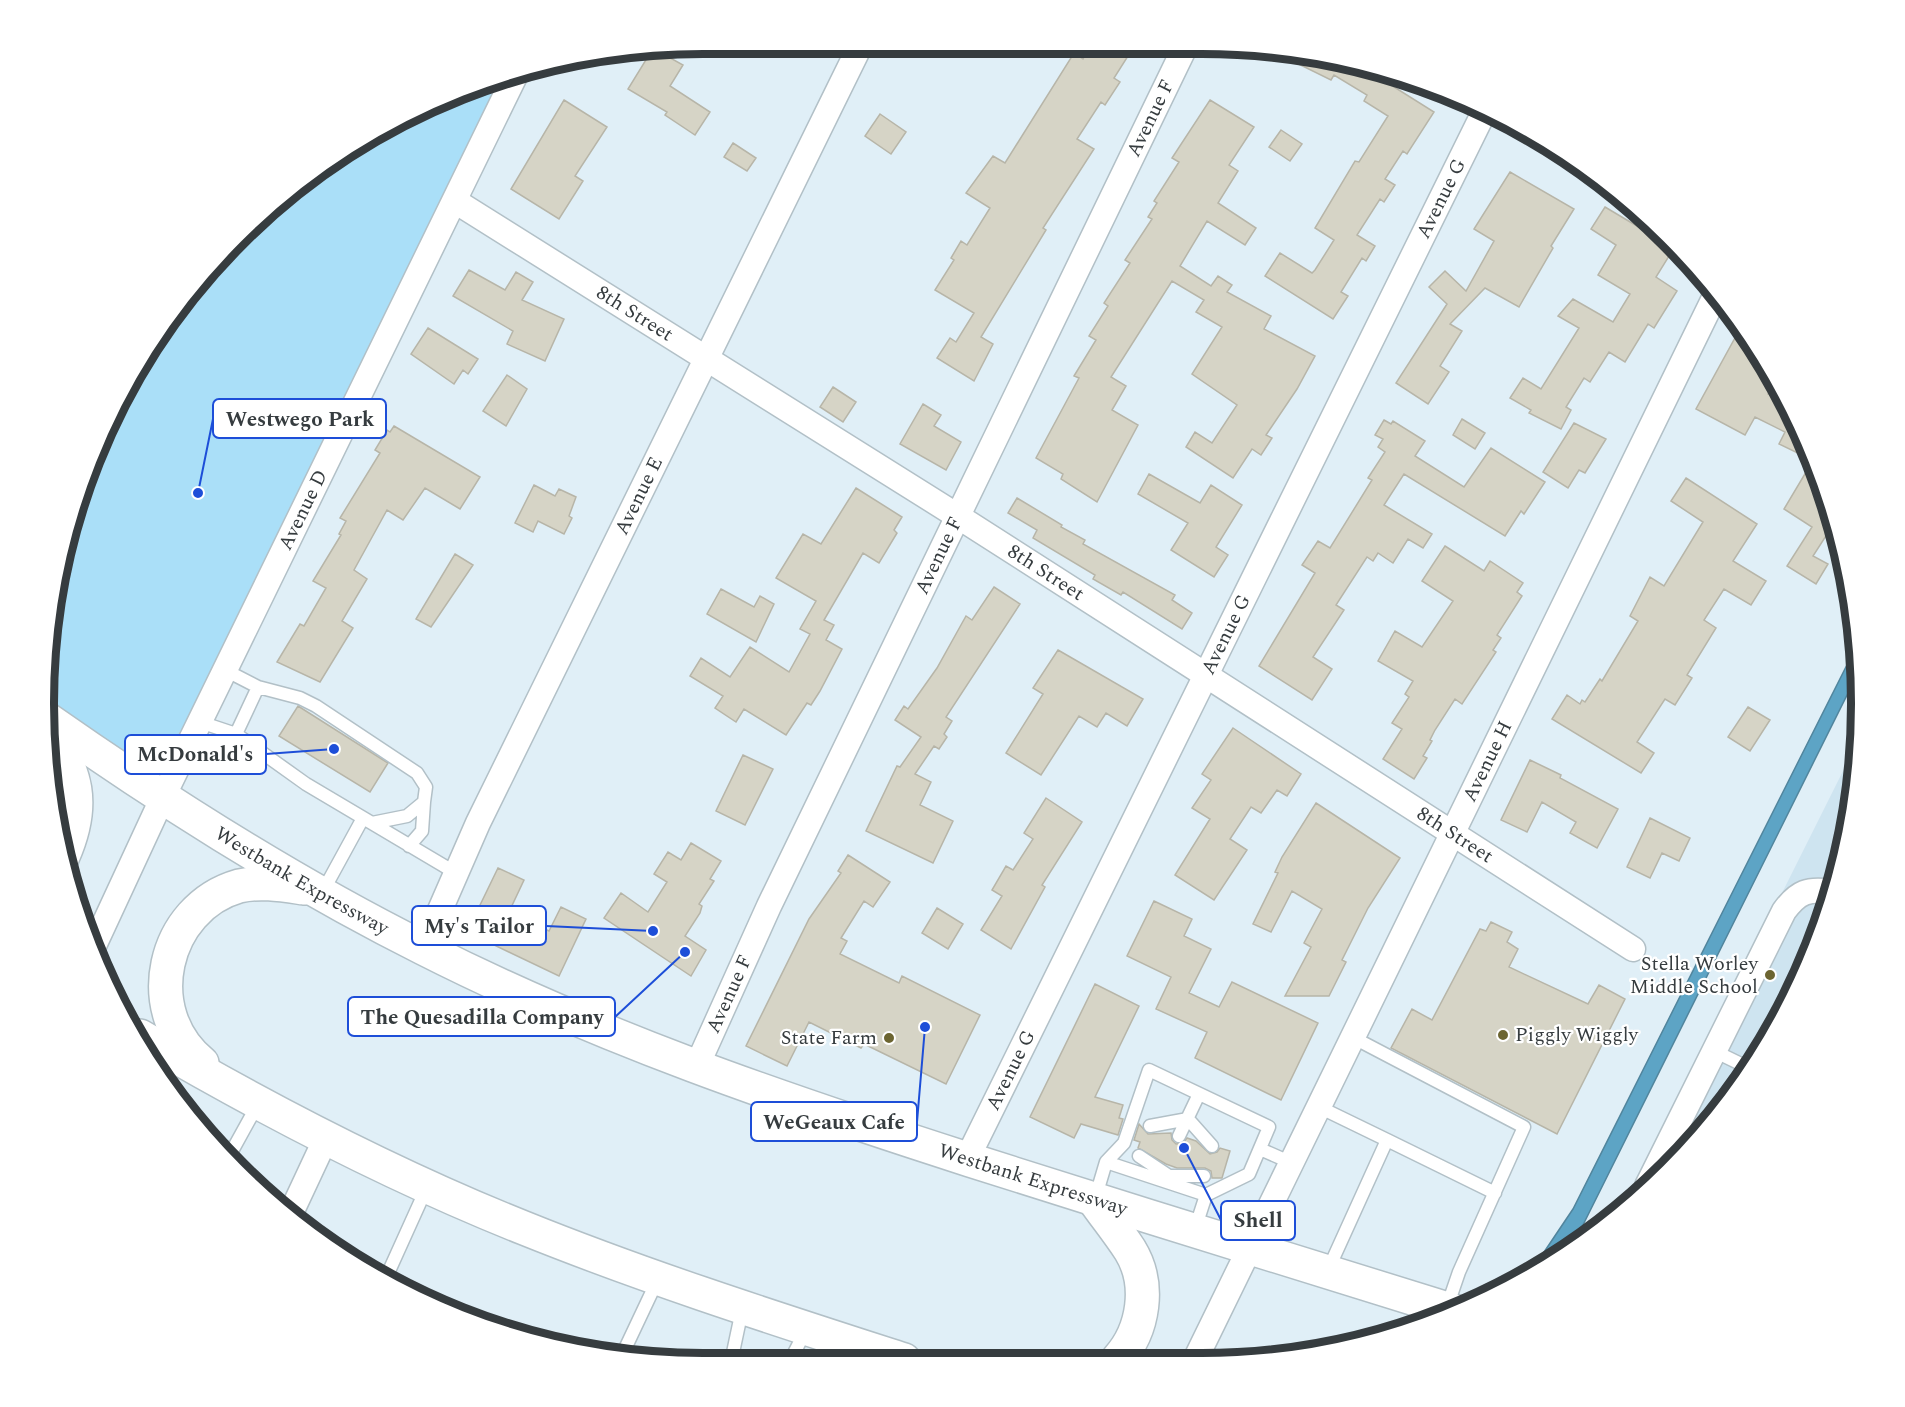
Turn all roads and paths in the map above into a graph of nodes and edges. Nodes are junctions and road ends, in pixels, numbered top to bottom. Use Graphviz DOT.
graph roads {
  1 [pos="856,54"];
  2 [pos="1182,54"];
  3 [pos="513,83"];
  4 [pos="1481,117"];
  5 [pos="455,201"];
  6 [pos="1712,302"];
  7 [pos="705,359"];
  8 [pos="959,517"];
  9 [pos="225,670"];
  10 [pos="1207,677"];
  11 [pos="258,687"];
  12 [pos="200,722"];
  13 [pos="54,724"];
  14 [pos="236,734"];
  15 [pos="55,739"];
  16 [pos="162,799"];
  17 [pos="424,802"];
  18 [pos="368,821"];
  19 [pos="1453,835"];
  20 [pos="68,839"];
  21 [pos="409,846"];
  22 [pos="456,873"];
  23 [pos="1823,891"];
  24 [pos="318,892"];
  25 [pos="98,938"];
  26 [pos="423,948"];
  27 [pos="1633,948"];
  28 [pos="1354,1038"];
  29 [pos="149,1041"];
  30 [pos="1714,1051"];
  31 [pos="1742,1064"];
  32 [pos="696,1068"];
  33 [pos="1199,1094"];
  34 [pos="249,1099"];
  35 [pos="1319,1107"];
  36 [pos="1188,1119"];
  37 [pos="1150,1126"];
  38 [pos="1164,1131"];
  39 [pos="1179,1136"];
  40 [pos="326,1138"];
  41 [pos="1388,1140"];
  42 [pos="1198,1141"];
  43 [pos="1212,1146"];
  44 [pos="1260,1149"];
  45 [pos="233,1152"];
  46 [pos="1139,1156"];
  47 [pos="967,1159"];
  48 [pos="1154,1161"];
  49 [pos="1106,1162"];
  50 [pos="1292,1163"];
  51 [pos="1656,1168"];
  52 [pos="1188,1171"];
  53 [pos="1168,1174"];
  54 [pos="1204,1176"];
  55 [pos="427,1186"];
  56 [pos="1495,1193"];
  57 [pos="1206,1195"];
  58 [pos="1094,1200"];
  59 [pos="294,1207"];
  60 [pos="1194,1230"];
  61 [pos="1251,1248"];
  62 [pos="388,1271"];
  63 [pos="1327,1272"];
  64 [pos="659,1277"];
  65 [pos="1453,1302"];
  66 [pos="1442,1307"];
  67 [pos="742,1308"];
  68 [pos="807,1329"];
  69 [pos="626,1348"];
  70 [pos="732,1353"];
  71 [pos="794,1353"];
  72 [pos="882,1353"];
  73 [pos="1122,1353"];
  74 [pos="1198,1353"];
  1 -- 7 [label="street, Avenue E"];
  2 -- 8 [label="street, Avenue F"];
  3 -- 5 [label="street, Avenue D"];
  4 -- 10 [label="street, Avenue G"];
  5 -- 7 [label="street, 8th Street"];
  5 -- 9 [label="street, Avenue D"];
  6 -- 19 [label="street, Avenue H"];
  7 -- 8 [label="street, 8th Street"];
  7 -- 22 [label="street, Avenue E"];
  8 -- 10 [label="street, 8th Street"];
  8 -- 32 [label="street, Avenue F"];
  9 -- 11 [label="lane"];
  9 -- 12 [label="street, Avenue D"];
  10 -- 19 [label="street, 8th Street"];
  10 -- 47 [label="street, Avenue G"];
  11 -- 14 [label="lane"];
  11 -- 17 [label="lane"];
  12 -- 14 [label="lane"];
  12 -- 16 [label="street, Avenue D"];
  13 -- 16 [label="highway, Westbank Expressway"];
  14 -- 18 [label="lane"];
  15 -- 20 [label="highway"];
  16 -- 24 [label="highway, Westbank Expressway"];
  16 -- 25 [label="street, Avenue D"];
  17 -- 18 [label="lane"];
  17 -- 21 [label="lane"];
  18 -- 21 [label="lane"];
  18 -- 24 [label="lane"];
  19 -- 27 [label="street, 8th Street"];
  19 -- 28 [label="street, Avenue H"];
  21 -- 22 [label="lane"];
  22 -- 26 [label="street, Avenue E"];
  23 -- 30 [label="street"];
  24 -- 26 [label="highway, Westbank Expressway"];
  24 -- 34 [label="highway"];
  26 -- 32 [label="highway, Westbank Expressway"];
  28 -- 35 [label="street, Avenue H"];
  28 -- 56 [label="lane"];
  29 -- 34 [label="highway"];
  30 -- 31 [label="lane"];
  30 -- 51 [label="street"];
  32 -- 47 [label="highway, Westbank Expressway"];
  33 -- 36 [label="lane"];
  33 -- 44 [label="lane"];
  33 -- 49 [label="lane"];
  34 -- 40 [label="highway"];
  34 -- 45 [label="lane"];
  35 -- 41 [label="lane"];
  35 -- 50 [label="street, Avenue H"];
  36 -- 37 [label="lane"];
  36 -- 38 [label="lane"];
  36 -- 39 [label="lane"];
  36 -- 42 [label="lane"];
  36 -- 43 [label="lane"];
  40 -- 55 [label="highway"];
  40 -- 59 [label="street"];
  41 -- 56 [label="lane"];
  41 -- 63 [label="lane"];
  44 -- 50 [label="lane"];
  44 -- 57 [label="lane"];
  46 -- 53 [label="lane"];
  47 -- 58 [label="highway, Westbank Expressway"];
  48 -- 53 [label="lane"];
  49 -- 53 [label="lane"];
  49 -- 58 [label="lane"];
  50 -- 61 [label="street, Avenue H"];
  52 -- 53 [label="lane"];
  53 -- 54 [label="lane"];
  53 -- 57 [label="lane"];
  55 -- 62 [label="lane"];
  55 -- 64 [label="highway"];
  56 -- 65 [label="lane"];
  57 -- 60 [label="lane"];
  58 -- 60 [label="highway, Westbank Expressway"];
  58 -- 73 [label="highway"];
  60 -- 61 [label="highway, Westbank Expressway"];
  61 -- 63 [label="highway, Westbank Expressway"];
  61 -- 74 [label="street, Avenue H"];
  63 -- 66 [label="highway, Westbank Expressway"];
  64 -- 67 [label="highway"];
  64 -- 69 [label="lane"];
  67 -- 68 [label="highway"];
  67 -- 70 [label="lane"];
  68 -- 71 [label="lane"];
  68 -- 72 [label="highway"];
}
